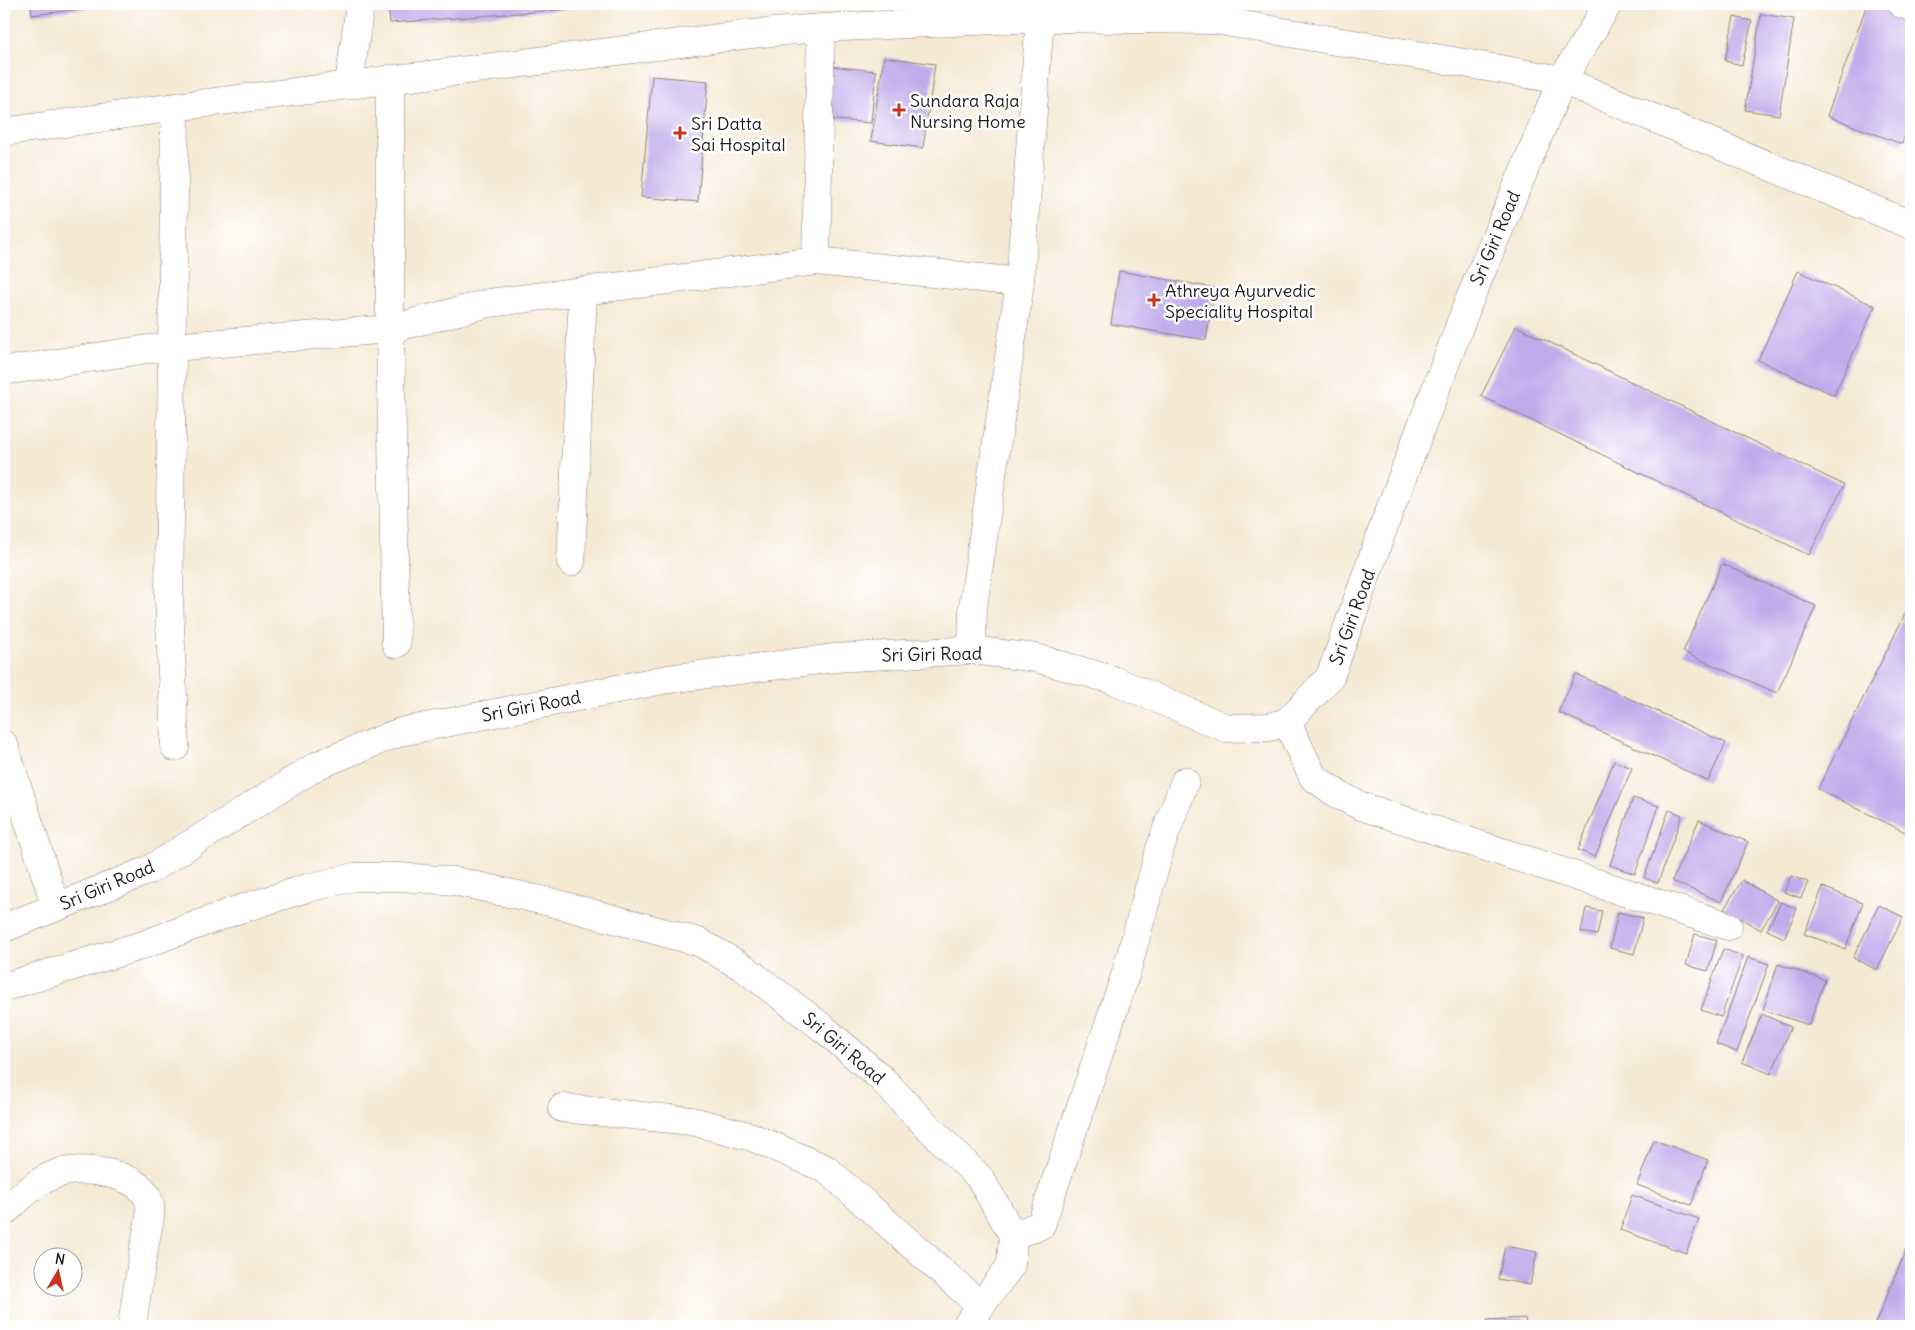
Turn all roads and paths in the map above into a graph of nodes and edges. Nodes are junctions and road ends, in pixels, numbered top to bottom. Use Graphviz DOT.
graph roads {
  1 [pos="360,4"];
  2 [pos="1608,4"];
  3 [pos="1902,4"];
  4 [pos="1911,7"];
  5 [pos="1069,11"];
  6 [pos="1040,18"];
  7 [pos="820,28"];
  8 [pos="390,79"];
  9 [pos="1562,80"];
  10 [pos="349,84"];
  11 [pos="175,107"];
  12 [pos="4,132"];
  13 [pos="1911,224"];
  14 [pos="816,261"];
  15 [pos="1020,282"];
  16 [pos="583,291"];
  17 [pos="390,328"];
  18 [pos="172,347"];
  19 [pos="4,372"];
  20 [pos="571,562"];
  21 [pos="396,644"];
  22 [pos="972,650"];
  23 [pos="1287,722"];
  24 [pos="4,745"];
  25 [pos="175,747"];
  26 [pos="1185,781"];
  27 [pos="56,907"];
  28 [pos="1728,926"];
  29 [pos="4,928"];
  30 [pos="4,987"];
  31 [pos="562,1108"];
  32 [pos="4,1212"];
  33 [pos="1013,1235"];
  34 [pos="973,1316"];
  35 [pos="132,1326"];
  1 -- 10 [label="street"];
  2 -- 9 [label="street, Sri Giri Road"];
  3 -- 4 [label="street"];
  5 -- 6 [label="street"];
  5 -- 9 [label="street"];
  6 -- 7 [label="street"];
  6 -- 15 [label="street"];
  7 -- 8 [label="street"];
  7 -- 14 [label="street"];
  8 -- 10 [label="street"];
  8 -- 17 [label="street"];
  9 -- 13 [label="street"];
  9 -- 23 [label="street, Sri Giri Road"];
  10 -- 11 [label="street"];
  11 -- 12 [label="street"];
  11 -- 18 [label="street"];
  14 -- 15 [label="street"];
  14 -- 16 [label="street"];
  15 -- 22 [label="street"];
  16 -- 17 [label="street"];
  16 -- 20 [label="street"];
  17 -- 18 [label="street"];
  17 -- 21 [label="street"];
  18 -- 19 [label="street"];
  18 -- 25 [label="street"];
  22 -- 23 [label="street, Sri Giri Road"];
  22 -- 27 [label="street, Sri Giri Road"];
  23 -- 28 [label="street"];
  24 -- 27 [label="street"];
  26 -- 33 [label="street"];
  27 -- 29 [label="street, Sri Giri Road"];
  30 -- 33 [label="street, Sri Giri Road"];
  31 -- 34 [label="street"];
  32 -- 35 [label="street"];
  33 -- 34 [label="street"];
}
